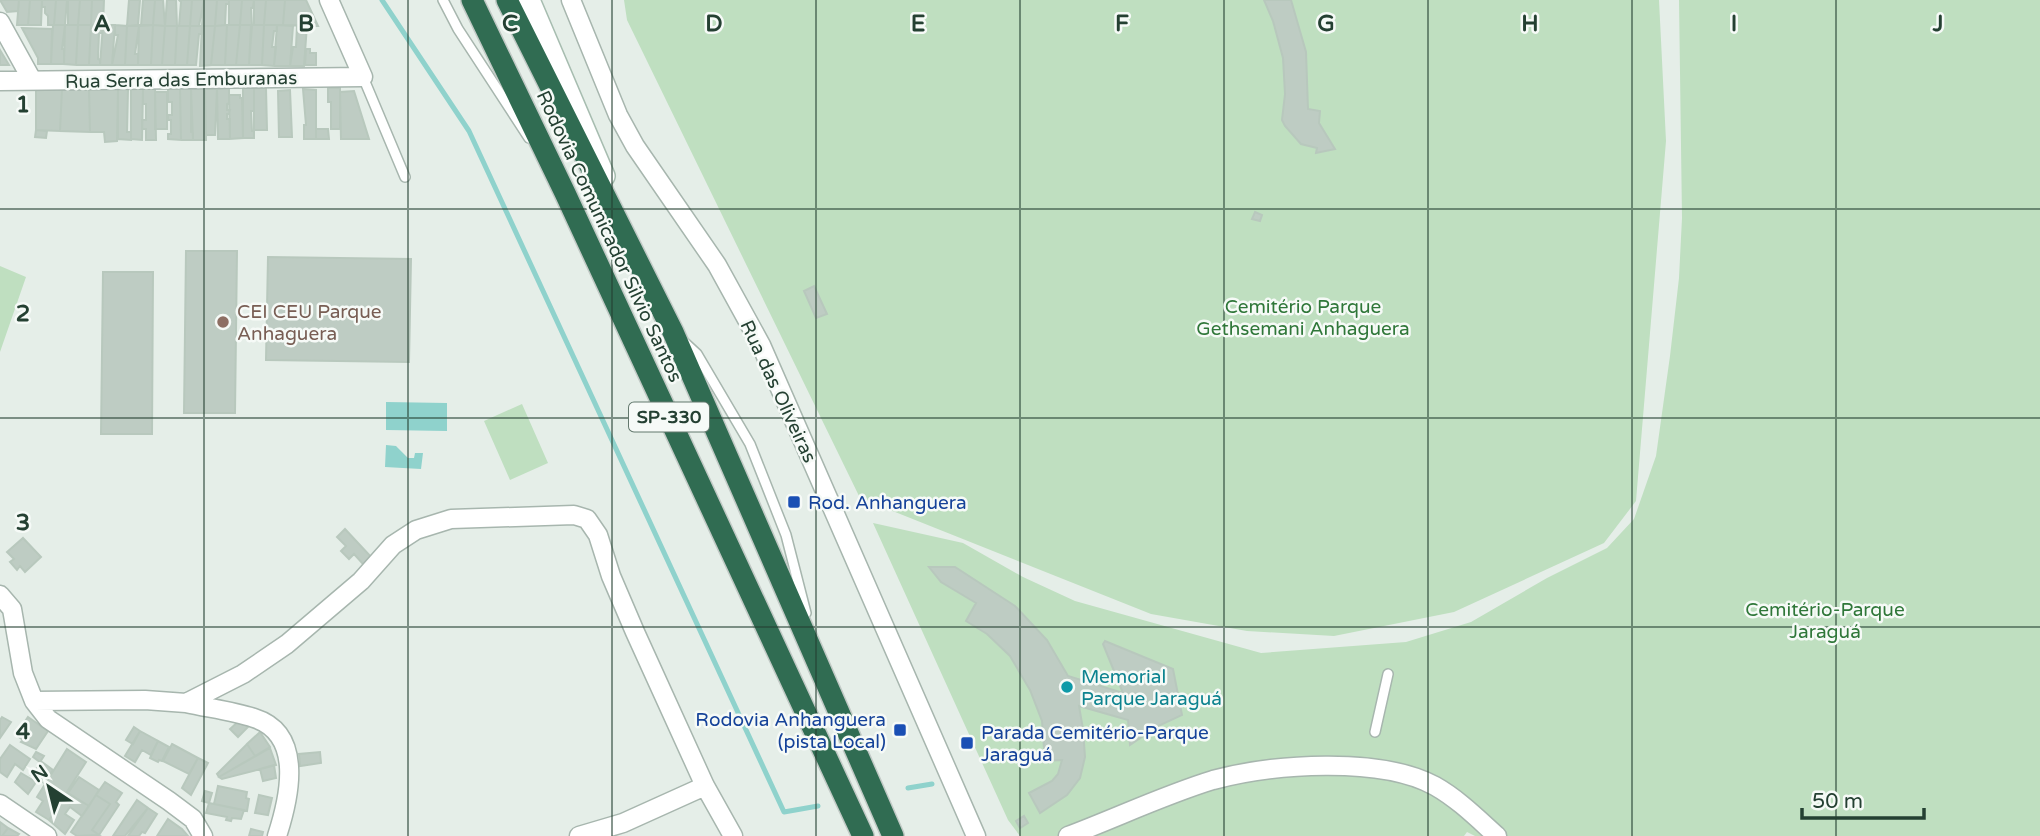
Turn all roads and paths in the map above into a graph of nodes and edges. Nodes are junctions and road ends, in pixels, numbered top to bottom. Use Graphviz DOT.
graph roads {
  1 [pos="329,0"];
  2 [pos="443,0"];
  3 [pos="472,0"];
  4 [pos="507,0"];
  5 [pos="529,0"];
  6 [pos="571,0"];
  7 [pos="0,22"];
  8 [pos="363,77"];
  9 [pos="32,80"];
  10 [pos="0,81"];
  11 [pos="405,177"];
  12 [pos="565,193"];
  13 [pos="632,246"];
  14 [pos="0,595"];
  15 [pos="1388,674"];
  16 [pos="34,701"];
  17 [pos="186,703"];
  18 [pos="1376,732"];
  19 [pos="705,786"];
  20 [pos="0,804"];
  21 [pos="47,836"];
  22 [pos="204,836"];
  23 [pos="277,836"];
  24 [pos="579,836"];
  25 [pos="733,836"];
  26 [pos="863,836"];
  27 [pos="893,836"];
  28 [pos="976,836"];
  29 [pos="1068,836"];
  30 [pos="1497,836"];
  1 -- 8 [label="street"];
  2 -- 12 [label="lane"];
  3 -- 12 [label="highway, Rodovia Comunicador Silvio Santos / SP-330"];
  4 -- 13 [label="highway, Rodovia Comunicador Silvio Santos / SP-330"];
  5 -- 13 [label="main road"];
  6 -- 28 [label="street, Rua das Oliveiras"];
  7 -- 9 [label="street"];
  8 -- 9 [label="street, Rua Serra das Emburanas"];
  8 -- 11 [label="lane"];
  9 -- 10 [label="street, Rua Serra das Emburanas"];
  12 -- 26 [label="highway, Rodovia Comunicador Silvio Santos / SP-330"];
  13 -- 27 [label="highway, Rodovia Comunicador Silvio Santos / SP-330"];
  14 -- 16 [label="street"];
  15 -- 18 [label="lane"];
  16 -- 17 [label="street"];
  16 -- 22 [label="street"];
  17 -- 19 [label="street"];
  17 -- 23 [label="street"];
  19 -- 24 [label="street"];
  19 -- 25 [label="street"];
  20 -- 21 [label="street"];
  29 -- 30 [label="street"];
}
